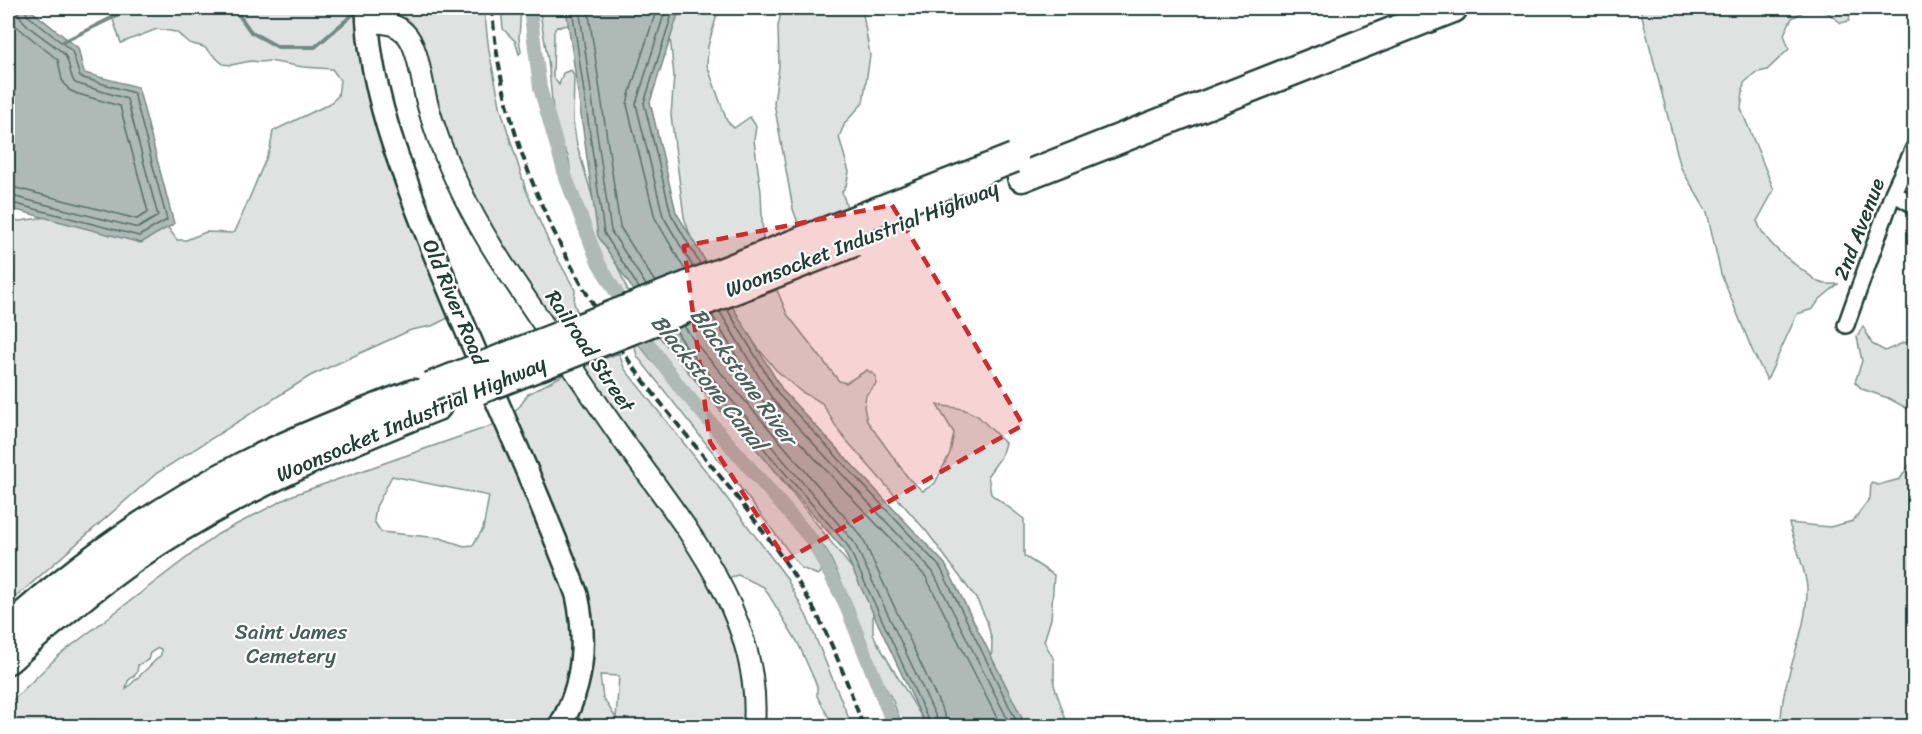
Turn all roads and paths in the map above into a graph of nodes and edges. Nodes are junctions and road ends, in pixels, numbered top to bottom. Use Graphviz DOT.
graph roads {
  1 [pos="1402,8"];
  2 [pos="1453,8"];
  3 [pos="367,15"];
  4 [pos="1914,148"];
  5 [pos="1018,167"];
  6 [pos="1893,193"];
  7 [pos="1914,205"];
  8 [pos="1846,325"];
  9 [pos="433,397"];
  10 [pos="8,630"];
  11 [pos="8,659"];
  12 [pos="560,726"];
  13 [pos="754,726"];
  1 -- 5 [label="highway, Woonsocket Industrial Highway"];
  2 -- 5 [label="highway, Woonsocket Industrial Highway"];
  3 -- 12 [label="main road, Old River Road"];
  3 -- 13 [label="street, Railroad Street"];
  4 -- 6 [label="street, 2nd Avenue"];
  5 -- 9 [label="highway, Woonsocket Industrial Highway, bridge"];
  6 -- 7 [label="street"];
  6 -- 8 [label="street, 2nd Avenue"];
  9 -- 10 [label="highway, Woonsocket Industrial Highway"];
  9 -- 11 [label="highway, Woonsocket Industrial Highway"];
}
